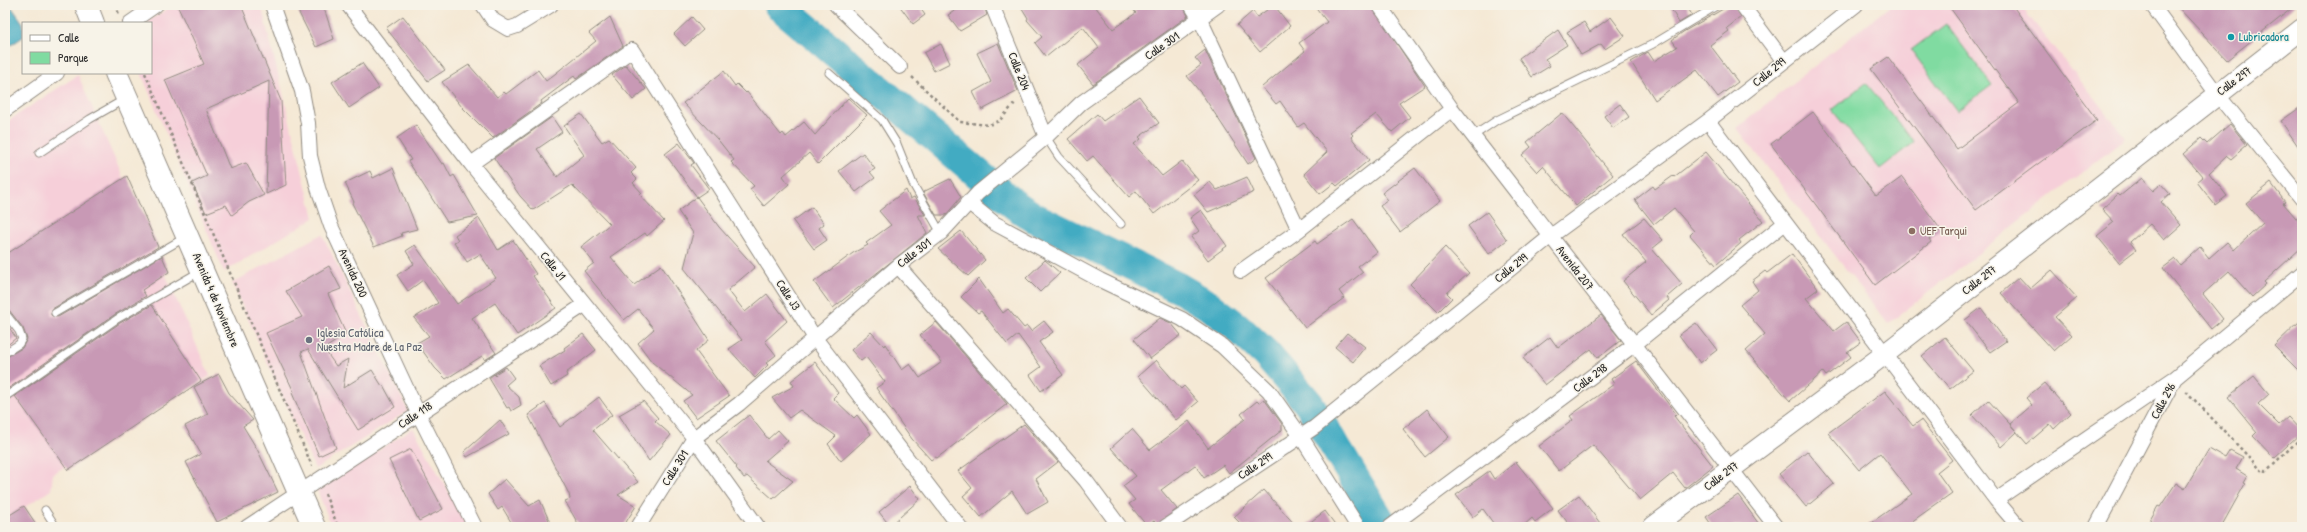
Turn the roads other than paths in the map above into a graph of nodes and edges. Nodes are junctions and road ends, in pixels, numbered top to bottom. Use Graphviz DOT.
graph roads {
  1 [pos="86,5"];
  2 [pos="156,5"];
  3 [pos="272,5"];
  4 [pos="348,5"];
  5 [pos="483,5"];
  6 [pos="551,5"];
  7 [pos="836,5"];
  8 [pos="992,5"];
  9 [pos="1191,5"];
  10 [pos="1218,5"];
  11 [pos="1379,5"];
  12 [pos="1718,5"];
  13 [pos="1742,5"];
  14 [pos="1856,5"];
  15 [pos="2152,5"];
  16 [pos="1200,19"];
  17 [pos="93,22"];
  18 [pos="131,22"];
  19 [pos="2302,29"];
  20 [pos="1783,60"];
  21 [pos="900,67"];
  22 [pos="829,73"];
  23 [pos="56,74"];
  24 [pos="116,74"];
  25 [pos="2217,94"];
  26 [pos="128,98"];
  27 [pos="1452,109"];
  28 [pos="5,110"];
  29 [pos="1708,121"];
  30 [pos="1046,136"];
  31 [pos="1473,136"];
  32 [pos="39,153"];
  33 [pos="471,164"];
  34 [pos="973,198"];
  35 [pos="2302,199"];
  36 [pos="1785,223"];
  37 [pos="1121,224"];
  38 [pos="1300,230"];
  39 [pos="941,233"];
  40 [pos="188,235"];
  41 [pos="1551,236"];
  42 [pos="898,266"];
  43 [pos="203,270"];
  44 [pos="1241,271"];
  45 [pos="2302,273"];
  46 [pos="584,305"];
  47 [pos="5,313"];
  48 [pos="55,313"];
  49 [pos="815,338"];
  50 [pos="1635,344"];
  51 [pos="5,353"];
  52 [pos="1885,354"];
  53 [pos="2175,378"];
  54 [pos="5,397"];
  55 [pos="418,413"];
  56 [pos="1300,435"];
  57 [pos="694,438"];
  58 [pos="1731,469"];
  59 [pos="300,493"];
  60 [pos="1996,500"];
  61 [pos="45,510"];
  62 [pos="56,527"];
  63 [pos="247,527"];
  64 [pos="314,527"];
  65 [pos="475,527"];
  66 [pos="638,527"];
  67 [pos="758,527"];
  68 [pos="960,527"];
  69 [pos="1120,527"];
  70 [pos="1165,527"];
  71 [pos="1358,527"];
  72 [pos="1390,527"];
  73 [pos="1653,527"];
  74 [pos="1776,527"];
  75 [pos="2019,527"];
  76 [pos="2096,527"];
  1 -- 17 [label="main road"];
  2 -- 18 [label="street"];
  3 -- 55 [label="street, Avenida 200"];
  4 -- 33 [label="street, Calle J1"];
  5 -- 6 [label="street"];
  7 -- 21 [label="street"];
  8 -- 30 [label="street, Calle 204"];
  9 -- 16 [label="street"];
  10 -- 16 [label="street, Calle 301"];
  11 -- 27 [label="street, Avenida 207"];
  12 -- 31 [label="lane"];
  13 -- 20 [label="street"];
  14 -- 20 [label="street, Calle 299"];
  15 -- 25 [label="street"];
  16 -- 30 [label="street, Calle 301"];
  16 -- 38 [label="street"];
  19 -- 25 [label="street, Calle 297"];
  20 -- 29 [label="street, Calle 299"];
  22 -- 39 [label="lane"];
  23 -- 28 [label="street"];
  24 -- 26 [label="main road, Avenida 4 de Noviembre"];
  25 -- 35 [label="street"];
  25 -- 52 [label="street, Calle 297"];
  26 -- 32 [label="lane"];
  26 -- 40 [label="main road, Avenida 4 de Noviembre"];
  27 -- 31 [label="street, Avenida 207"];
  27 -- 38 [label="street"];
  29 -- 36 [label="street"];
  29 -- 41 [label="street, Calle 299"];
  30 -- 34 [label="street, Calle 301"];
  30 -- 37 [label="lane"];
  31 -- 41 [label="street, Avenida 207"];
  33 -- 46 [label="street, Calle J1"];
  33 -- 49 [label="street, Calle J3"];
  34 -- 39 [label="street, Calle 301"];
  34 -- 56 [label="street"];
  36 -- 50 [label="street, Calle 298"];
  36 -- 52 [label="street"];
  38 -- 44 [label="street"];
  39 -- 42 [label="street, Calle 301"];
  40 -- 43 [label="main road, Avenida 4 de Noviembre"];
  40 -- 48 [label="lane"];
  41 -- 50 [label="street, Avenida 207"];
  41 -- 56 [label="street, Calle 299"];
  42 -- 49 [label="street, Calle 301"];
  42 -- 69 [label="street"];
  43 -- 54 [label="lane"];
  43 -- 59 [label="main road, Avenida 4 de Noviembre"];
  45 -- 53 [label="street, Calle 296"];
  46 -- 55 [label="street, Calle 118"];
  46 -- 57 [label="street, Calle J1"];
  47 -- 51 [label="lane"];
  49 -- 57 [label="street, Calle 301"];
  49 -- 68 [label="street, Calle J3"];
  50 -- 58 [label="street, Avenida 207"];
  50 -- 72 [label="street, Calle 298"];
  52 -- 58 [label="street, Calle 297"];
  52 -- 60 [label="street"];
  53 -- 60 [label="street"];
  53 -- 76 [label="street, Calle 296"];
  55 -- 59 [label="street, Calle 118"];
  55 -- 65 [label="street, Avenida 200"];
  56 -- 70 [label="street, Calle 299"];
  56 -- 71 [label="street"];
  57 -- 66 [label="street, Calle 301"];
  57 -- 67 [label="street, Calle J1"];
  58 -- 73 [label="street, Calle 297"];
  58 -- 74 [label="street, Avenida 207"];
  59 -- 63 [label="street, Calle 118"];
  59 -- 64 [label="main road, Avenida 4 de Noviembre"];
  60 -- 75 [label="street"];
  61 -- 62 [label="lane"];
}
